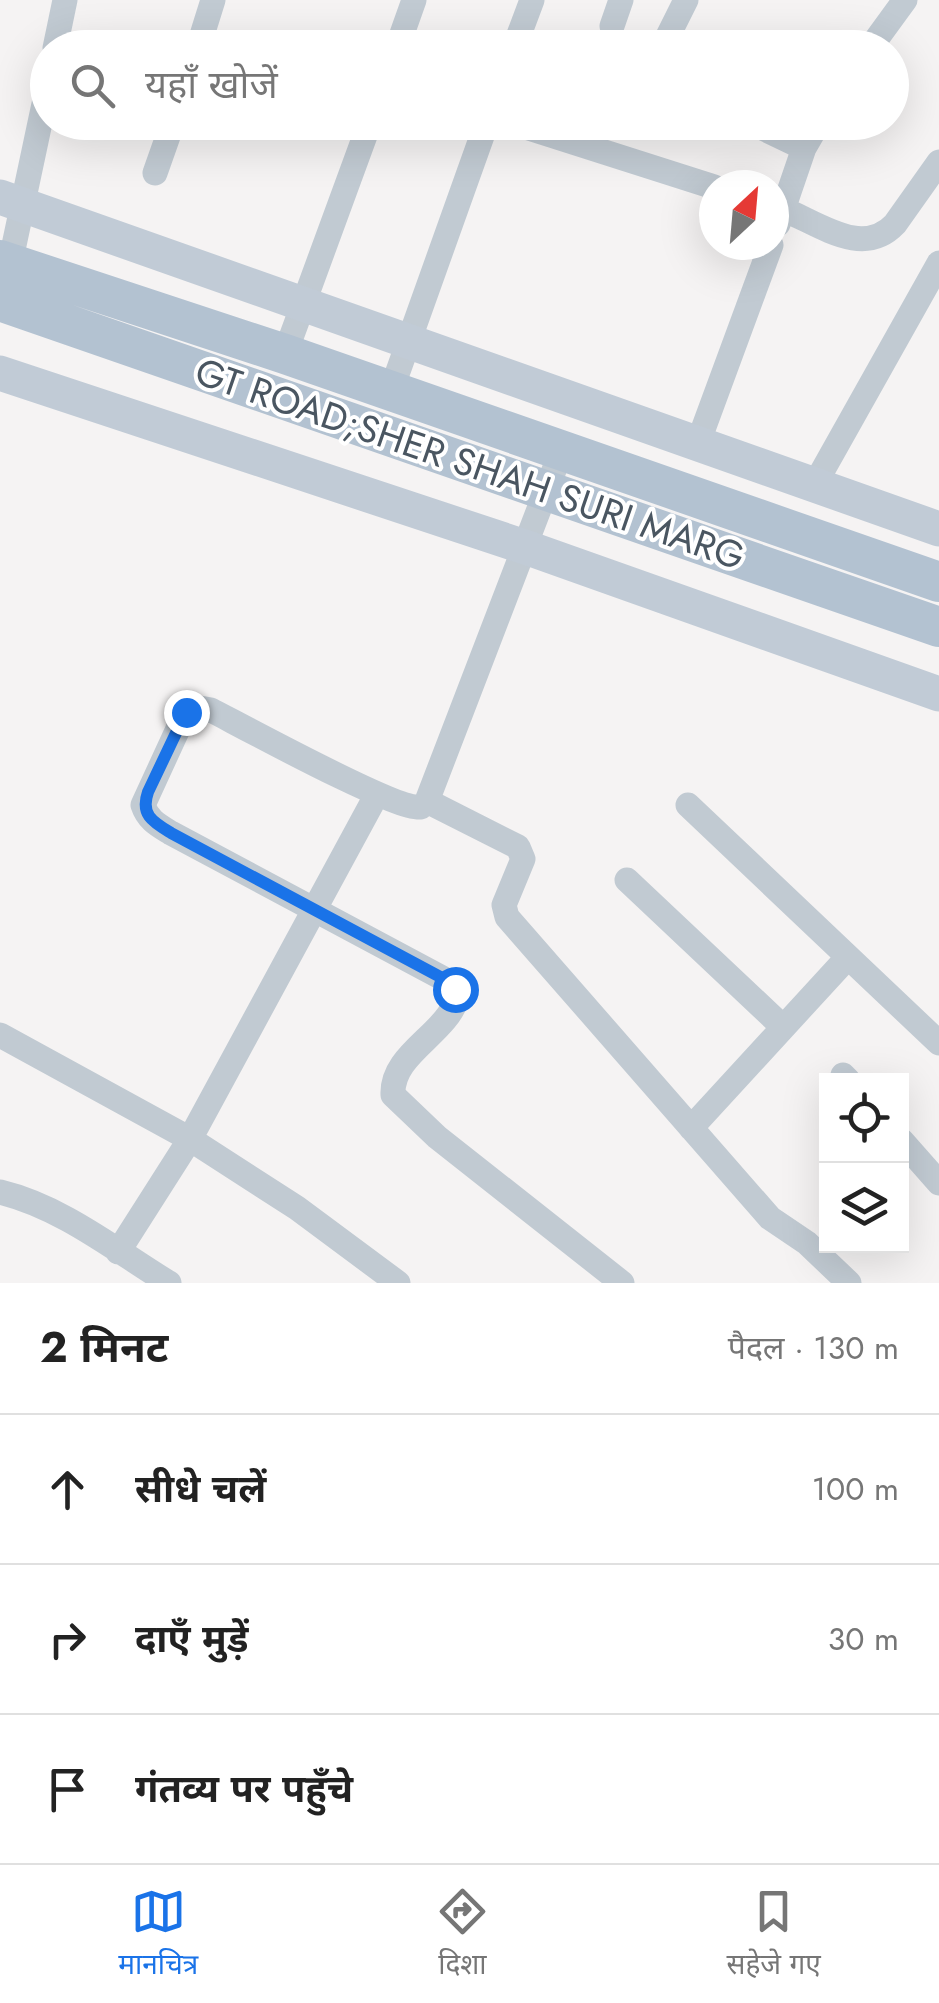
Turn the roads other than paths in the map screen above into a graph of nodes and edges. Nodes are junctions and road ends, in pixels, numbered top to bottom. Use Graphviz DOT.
graph roads {
  1 [pos="65,0"];
  2 [pos="214,0"];
  3 [pos="414,0"];
  4 [pos="532,0"];
  5 [pos="621,0"];
  6 [pos="686,0"];
  7 [pos="905,0"];
  8 [pos="612,26"];
  9 [pos="59,30"];
  10 [pos="204,30"];
  11 [pos="403,30"];
  12 [pos="521,30"];
  13 [pos="671,30"];
  14 [pos="883,30"];
  15 [pos="31,140"];
  16 [pos="167,140"];
  17 [pos="363,140"];
  18 [pos="481,140"];
  19 [pos="566,140"];
  20 [pos="787,140"];
  21 [pos="808,140"];
  22 [pos="804,148"];
  23 [pos="939,162"];
  24 [pos="155,172"];
  25 [pos="699,182"];
  26 [pos="789,183"];
  27 [pos="12,201"];
  28 [pos="789,211"];
  29 [pos="765,260"];
  30 [pos="939,263"];
  31 [pos="4,275"];
  32 [pos="302,302"];
  33 [pos="410,343"];
  34 [pos="285,354"];
  35 [pos="0,373"];
  36 [pos="391,391"];
  37 [pos="698,443"];
  38 [pos="561,452"];
  39 [pos="816,484"];
  40 [pos="547,491"];
  41 [pos="939,528"];
  42 [pos="525,547"];
  43 [pos="939,582"];
  44 [pos="939,627"];
  45 [pos="939,694"];
  46 [pos="377,794"];
  47 [pos="427,801"];
  48 [pos="688,806"];
  49 [pos="626,880"];
  50 [pos="313,907"];
  51 [pos="848,957"];
  52 [pos="783,1027"];
  53 [pos="0,1035"];
  54 [pos="939,1043"];
  55 [pos="691,1128"];
  56 [pos="190,1139"];
  57 [pos="909,1149"];
  58 [pos="939,1184"];
  59 [pos="0,1192"];
  60 [pos="118,1252"];
  61 [pos="170,1283"];
  62 [pos="398,1283"];
  63 [pos="622,1283"];
  64 [pos="849,1283"];
  1 -- 9 [label="street"];
  2 -- 10 [label="street"];
  3 -- 11 [label="street"];
  4 -- 12 [label="street"];
  5 -- 8 [label="street"];
  6 -- 13 [label="street"];
  7 -- 14 [label="street"];
  15 -- 27 [label="street"];
  16 -- 24 [label="street"];
  17 -- 32 [label="street"];
  18 -- 33 [label="street"];
  19 -- 25 [label="street"];
  20 -- 22 [label="street"];
  21 -- 22 [label="street"];
  22 -- 26 [label="street"];
  23 -- 28 [label="street"];
  27 -- 31 [label="street"];
  27 -- 32 [label="main road"];
  29 -- 37 [label="street"];
  30 -- 39 [label="street"];
  31 -- 34 [label="main road, GT ROAD;SHER SHAH SURI MARG"];
  31 -- 40 [label="main road, GT ROAD;SHER SHAH SURI MARG"];
  32 -- 33 [label="main road"];
  32 -- 34 [label="street"];
  33 -- 36 [label="street"];
  33 -- 37 [label="main road"];
  34 -- 36 [label="main road, GT ROAD;SHER SHAH SURI MARG"];
  35 -- 42 [label="main road"];
  36 -- 38 [label="main road, GT ROAD;SHER SHAH SURI MARG"];
  37 -- 39 [label="main road"];
  38 -- 40 [label="street"];
  38 -- 43 [label="main road, GT ROAD;SHER SHAH SURI MARG"];
  39 -- 41 [label="main road"];
  40 -- 42 [label="street"];
  40 -- 44 [label="main road, GT ROAD;SHER SHAH SURI MARG"];
  42 -- 45 [label="main road"];
  42 -- 47 [label="street"];
  46 -- 47 [label="street"];
  46 -- 50 [label="street"];
  46 -- 50 [label="street"];
  47 -- 55 [label="street"];
  48 -- 51 [label="street"];
  49 -- 52 [label="street"];
  50 -- 56 [label="street"];
  50 -- 63 [label="street"];
  51 -- 52 [label="street"];
  51 -- 54 [label="street"];
  52 -- 55 [label="street"];
  53 -- 56 [label="street"];
  55 -- 64 [label="street"];
  56 -- 60 [label="street"];
  56 -- 62 [label="street"];
  57 -- 58 [label="street"];
  59 -- 60 [label="street"];
  60 -- 61 [label="street"];
}
